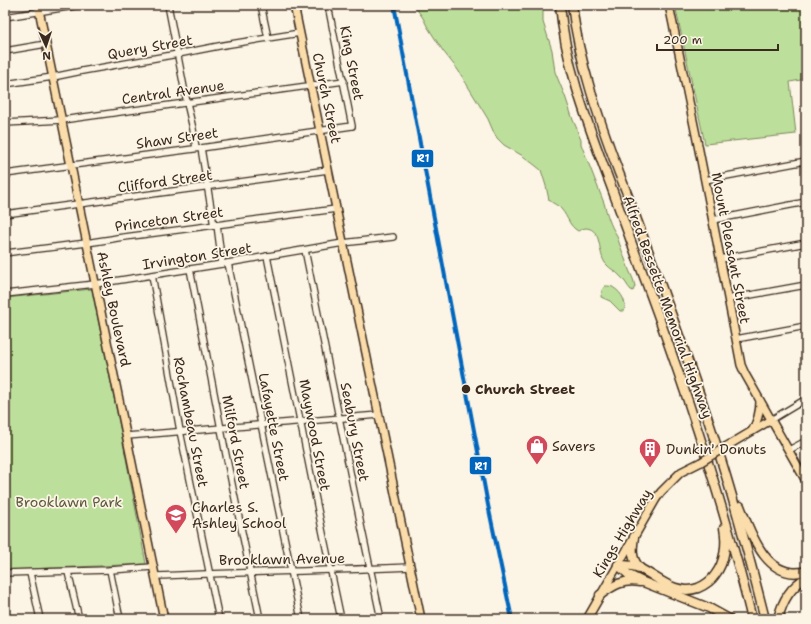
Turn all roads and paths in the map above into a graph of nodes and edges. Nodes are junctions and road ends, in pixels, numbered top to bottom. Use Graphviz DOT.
graph roads {
  1 [pos="81,5"];
  2 [pos="168,5"];
  3 [pos="261,5"];
  4 [pos="294,5"];
  5 [pos="328,5"];
  6 [pos="560,5"];
  7 [pos="572,5"];
  8 [pos="669,5"];
  9 [pos="39,8"];
  10 [pos="5,17"];
  11 [pos="300,33"];
  12 [pos="268,38"];
  13 [pos="46,44"];
  14 [pos="5,51"];
  15 [pos="178,54"];
  16 [pos="53,77"];
  17 [pos="344,81"];
  18 [pos="5,84"];
  19 [pos="311,86"];
  20 [pos="187,103"];
  21 [pos="62,120"];
  22 [pos="5,124"];
  23 [pos="352,126"];
  24 [pos="320,131"];
  25 [pos="199,148"];
  26 [pos="806,161"];
  27 [pos="72,166"];
  28 [pos="328,170"];
  29 [pos="5,174"];
  30 [pos="705,180"];
  31 [pos="208,187"];
  32 [pos="806,202"];
  33 [pos="80,205"];
  34 [pos="336,209"];
  35 [pos="5,214"];
  36 [pos="713,220"];
  37 [pos="215,225"];
  38 [pos="393,237"];
  39 [pos="87,243"];
  40 [pos="343,243"];
  41 [pos="806,243"];
  42 [pos="305,250"];
  43 [pos="5,253"];
  44 [pos="267,256"];
  45 [pos="720,259"];
  46 [pos="225,264"];
  47 [pos="190,269"];
  48 [pos="152,275"];
  49 [pos="95,284"];
  50 [pos="806,285"];
  51 [pos="5,294"];
  52 [pos="728,299"];
  53 [pos="806,326"];
  54 [pos="736,339"];
  55 [pos="760,399"];
  56 [pos="806,399"];
  57 [pos="379,415"];
  58 [pos="340,418"];
  59 [pos="771,420"];
  60 [pos="300,422"];
  61 [pos="262,425"];
  62 [pos="220,428"];
  63 [pos="180,431"];
  64 [pos="752,431"];
  65 [pos="127,436"];
  66 [pos="806,441"];
  67 [pos="789,450"];
  68 [pos="724,468"];
  69 [pos="806,481"];
  70 [pos="715,483"];
  71 [pos="634,537"];
  72 [pos="618,565"];
  73 [pos="153,567"];
  74 [pos="410,567"];
  75 [pos="640,568"];
  76 [pos="370,569"];
  77 [pos="110,570"];
  78 [pos="331,570"];
  79 [pos="292,571"];
  80 [pos="806,571"];
  81 [pos="68,572"];
  82 [pos="251,572"];
  83 [pos="5,573"];
  84 [pos="30,573"];
  85 [pos="209,573"];
  86 [pos="155,576"];
  87 [pos="806,578"];
  88 [pos="643,582"];
  89 [pos="600,595"];
  90 [pos="40,619"];
  91 [pos="79,619"];
  92 [pos="120,619"];
  93 [pos="164,619"];
  94 [pos="218,619"];
  95 [pos="260,619"];
  96 [pos="302,619"];
  97 [pos="341,619"];
  98 [pos="381,619"];
  99 [pos="421,619"];
  100 [pos="587,619"];
  101 [pos="728,619"];
  102 [pos="752,619"];
  103 [pos="765,619"];
  104 [pos="778,619"];
  1 -- 9 [label="street"];
  2 -- 15 [label="street, Lafayette Street"];
  3 -- 12 [label="street"];
  4 -- 11 [label="main road, Church Street"];
  5 -- 17 [label="street, King Street"];
  6 -- 70 [label="highway, Alfred Bessette Memorial Highway"];
  7 -- 68 [label="highway, Alfred Bessette Memorial Highway"];
  8 -- 30 [label="main road, Mount Pleasant Street"];
  9 -- 10 [label="street"];
  9 -- 13 [label="main road, Ashley Boulevard"];
  11 -- 12 [label="street, Query Street"];
  11 -- 19 [label="main road, Church Street"];
  12 -- 15 [label="street, Query Street"];
  13 -- 14 [label="street"];
  13 -- 16 [label="main road, Ashley Boulevard"];
  15 -- 16 [label="street, Query Street"];
  15 -- 20 [label="street, Lafayette Street"];
  16 -- 18 [label="street, Query Street"];
  16 -- 21 [label="main road, Ashley Boulevard"];
  17 -- 19 [label="street, Central Avenue"];
  17 -- 23 [label="street, King Street"];
  19 -- 20 [label="street, Central Avenue"];
  19 -- 24 [label="main road, Church Street"];
  20 -- 21 [label="street, Central Avenue"];
  20 -- 25 [label="street, Lafayette Street"];
  21 -- 22 [label="street, Central Avenue"];
  21 -- 27 [label="main road, Ashley Boulevard"];
  23 -- 24 [label="street, Shaw Street"];
  24 -- 25 [label="street, Shaw Street"];
  24 -- 28 [label="main road, Church Street"];
  25 -- 27 [label="street, Shaw Street"];
  25 -- 31 [label="street, Lafayette Street"];
  26 -- 30 [label="street"];
  27 -- 29 [label="street, Shaw Street"];
  27 -- 33 [label="main road, Ashley Boulevard"];
  28 -- 31 [label="street, Clifford Street"];
  28 -- 34 [label="main road, Church Street"];
  30 -- 36 [label="main road, Mount Pleasant Street"];
  31 -- 33 [label="street, Clifford Street"];
  31 -- 37 [label="street, Lafayette Street"];
  32 -- 36 [label="street"];
  33 -- 35 [label="street, Clifford Street"];
  33 -- 39 [label="main road, Ashley Boulevard"];
  34 -- 37 [label="street, Princeton Street"];
  34 -- 40 [label="main road, Church Street"];
  36 -- 45 [label="main road, Mount Pleasant Street"];
  37 -- 39 [label="street, Princeton Street"];
  37 -- 46 [label="street, Lafayette Street"];
  38 -- 40 [label="street, Irvington Street"];
  39 -- 43 [label="street, Princeton Street"];
  39 -- 49 [label="main road, Ashley Boulevard"];
  40 -- 42 [label="street, Irvington Street"];
  40 -- 57 [label="main road, Church Street"];
  41 -- 45 [label="street"];
  42 -- 44 [label="street, Irvington Street"];
  42 -- 58 [label="street, Seabury Street"];
  44 -- 46 [label="street, Irvington Street"];
  44 -- 60 [label="street, Maywood Street"];
  45 -- 52 [label="main road, Mount Pleasant Street"];
  46 -- 47 [label="street, Irvington Street"];
  46 -- 61 [label="street, Lafayette Street"];
  47 -- 48 [label="street, Irvington Street"];
  47 -- 62 [label="street, Milford Street"];
  48 -- 49 [label="street, Irvington Street"];
  48 -- 63 [label="street, Rochambeau Street"];
  49 -- 51 [label="street, Irvington Street"];
  49 -- 65 [label="main road, Ashley Boulevard"];
  50 -- 52 [label="street"];
  52 -- 54 [label="main road, Mount Pleasant Street"];
  53 -- 54 [label="street"];
  54 -- 55 [label="main road, Mount Pleasant Street"];
  55 -- 59 [label="main road, Mount Pleasant Street"];
  55 -- 64 [label="main road"];
  56 -- 59 [label="street"];
  57 -- 58 [label="street"];
  57 -- 74 [label="main road, Church Street"];
  58 -- 60 [label="street"];
  58 -- 76 [label="street, Seabury Street"];
  59 -- 64 [label="main road, Kings Highway"];
  59 -- 67 [label="main road, Mount Pleasant Street"];
  60 -- 61 [label="street"];
  60 -- 78 [label="street, Maywood Street"];
  61 -- 62 [label="street"];
  61 -- 79 [label="street, Lafayette Street"];
  62 -- 63 [label="street"];
  62 -- 82 [label="street, Milford Street"];
  63 -- 65 [label="street"];
  63 -- 85 [label="street, Rochambeau Street"];
  64 -- 71 [label="main road, Kings Highway, bridge"];
  65 -- 73 [label="main road, Ashley Boulevard"];
  66 -- 67 [label="street"];
  67 -- 69 [label="main road, Mount Pleasant Street"];
  68 -- 80 [label="highway"];
  68 -- 103 [label="highway, Alfred Bessette Memorial Highway"];
  70 -- 75 [label="highway"];
  70 -- 102 [label="highway, Alfred Bessette Memorial Highway"];
  71 -- 72 [label="main road, Kings Highway"];
  71 -- 75 [label="highway"];
  72 -- 75 [label="highway"];
  72 -- 88 [label="highway"];
  72 -- 89 [label="main road, Kings Highway"];
  73 -- 77 [label="street"];
  73 -- 86 [label="main road, Ashley Boulevard"];
  74 -- 76 [label="street, Brooklawn Avenue"];
  74 -- 99 [label="main road, Church Street"];
  76 -- 78 [label="street, Brooklawn Avenue"];
  76 -- 98 [label="street, Seabury Street"];
  77 -- 81 [label="street"];
  77 -- 92 [label="street"];
  78 -- 79 [label="street, Brooklawn Avenue"];
  78 -- 97 [label="street, Maywood Street"];
  79 -- 82 [label="street, Brooklawn Avenue"];
  79 -- 96 [label="street, Lafayette Street"];
  81 -- 84 [label="street"];
  81 -- 91 [label="street"];
  82 -- 85 [label="street, Brooklawn Avenue"];
  82 -- 95 [label="street, Milford Street"];
  83 -- 84 [label="street"];
  84 -- 90 [label="street"];
  85 -- 86 [label="street, Brooklawn Avenue"];
  85 -- 94 [label="street, Rochambeau Street"];
  86 -- 93 [label="main road, Ashley Boulevard"];
  87 -- 104 [label="highway"];
  88 -- 89 [label="highway"];
  88 -- 101 [label="highway"];
  89 -- 100 [label="main road, Kings Highway"];
}
